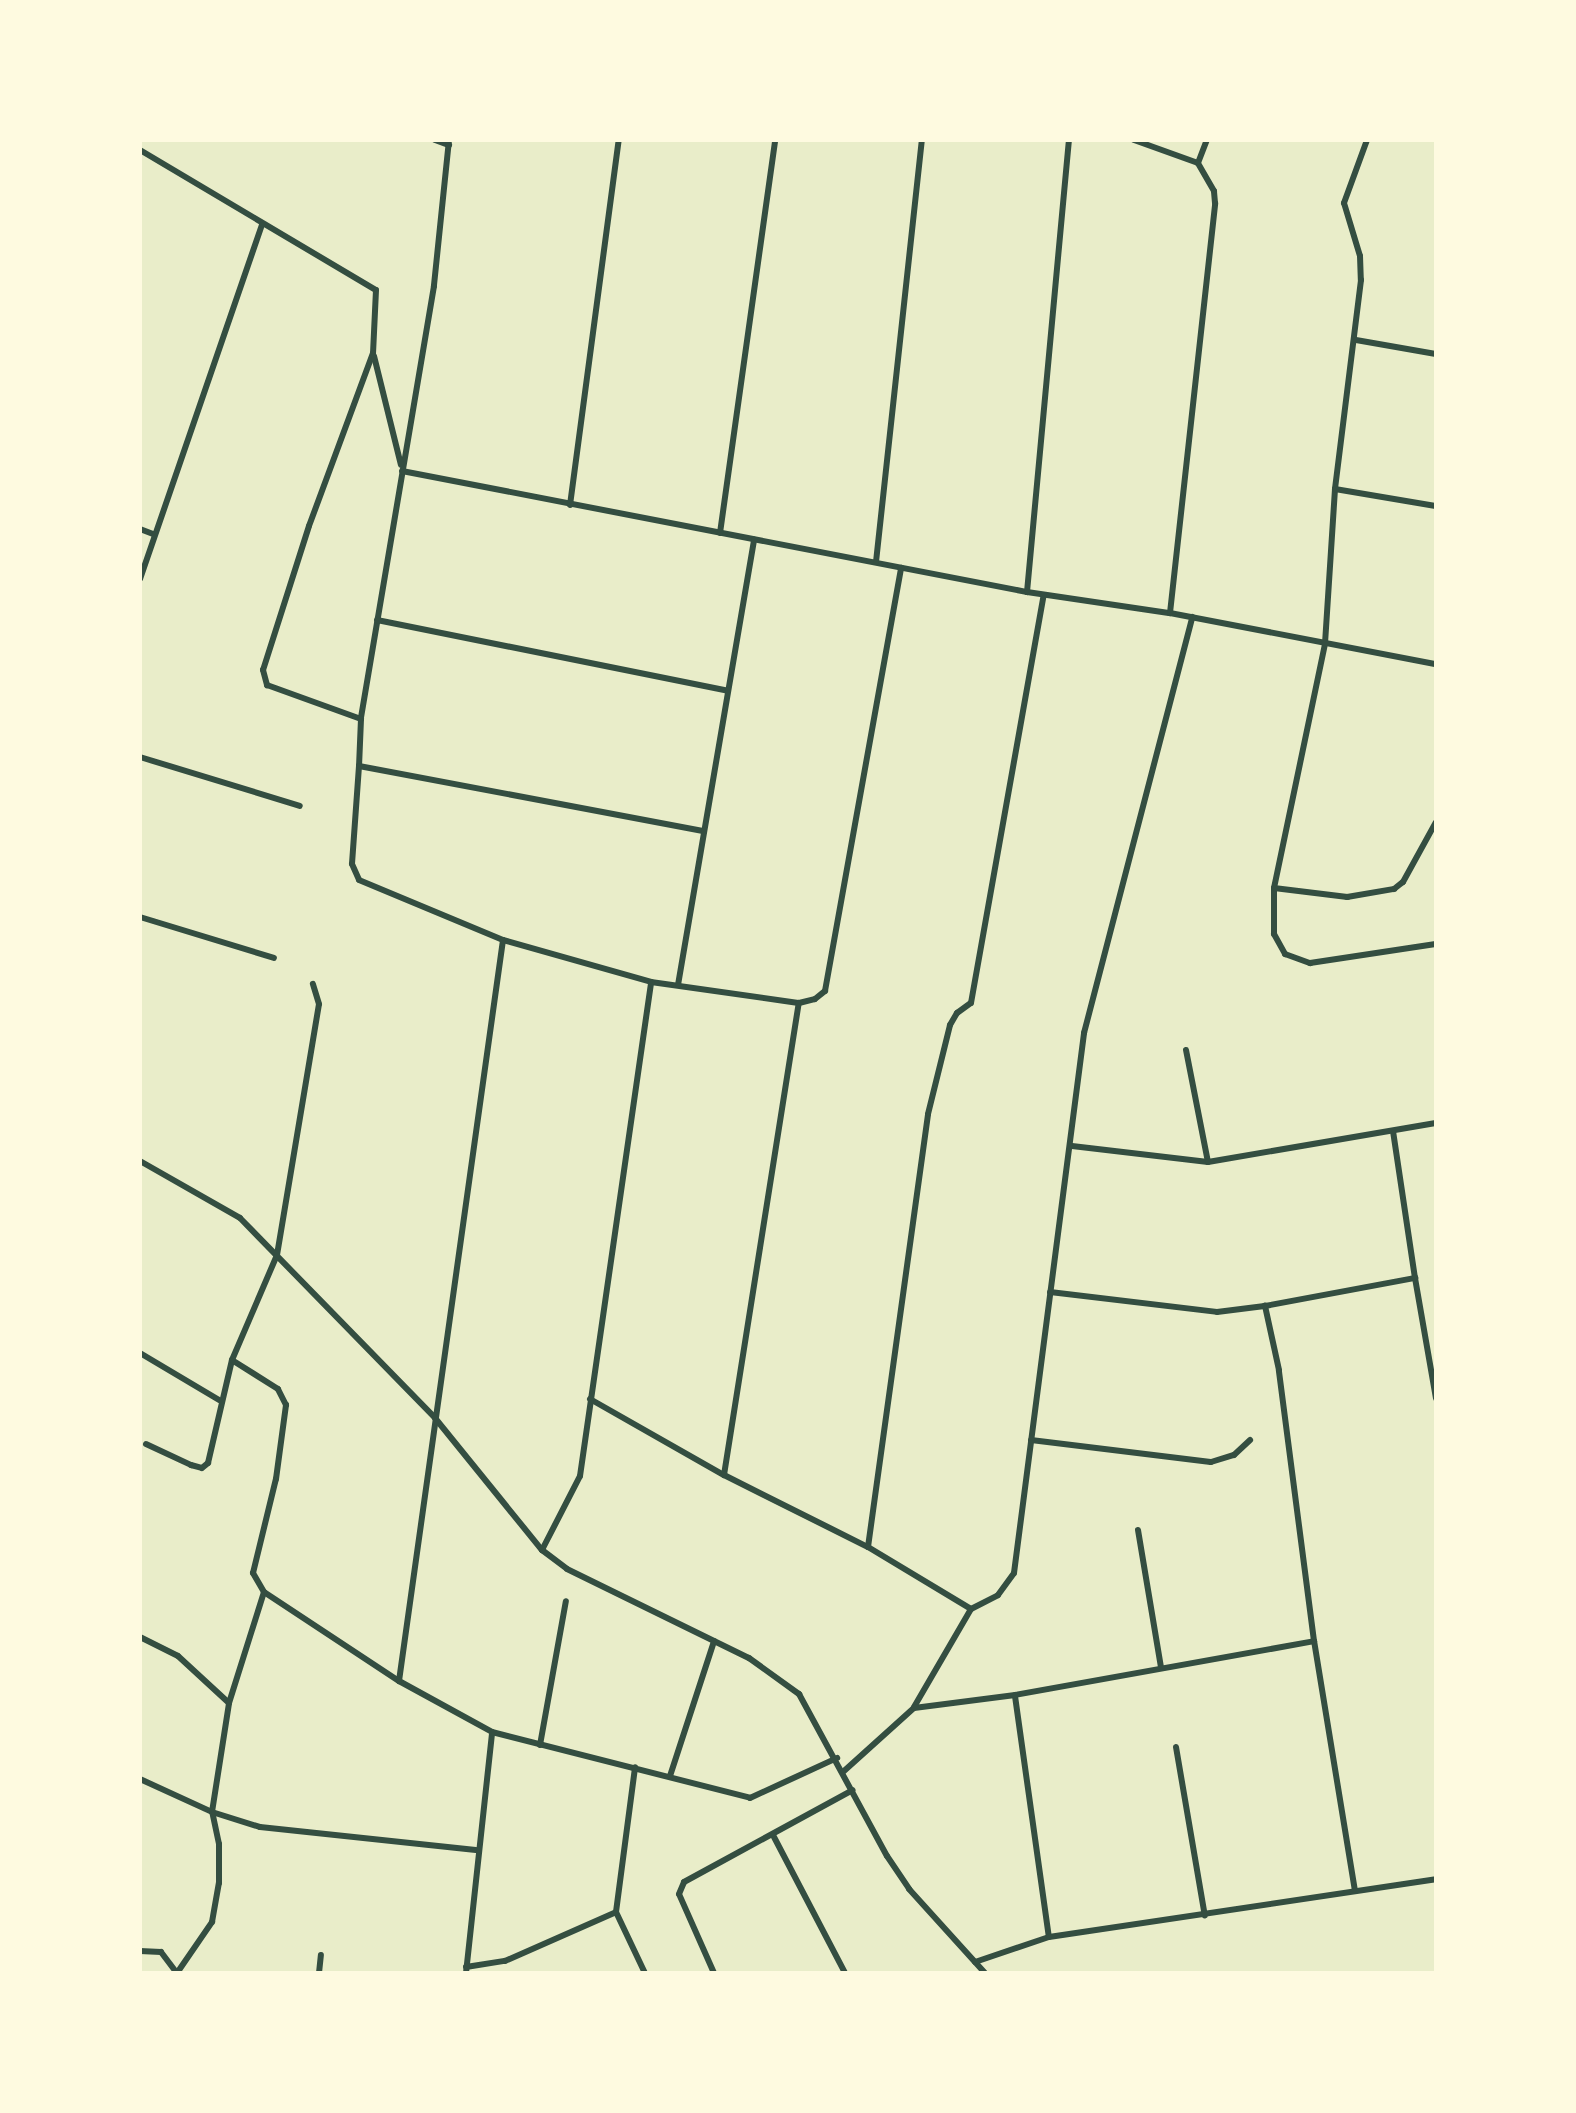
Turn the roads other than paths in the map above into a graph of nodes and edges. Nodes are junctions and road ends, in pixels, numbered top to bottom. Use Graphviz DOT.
graph roads {
  1 [pos="435,140"];
  2 [pos="619,140"];
  3 [pos="776,140"];
  4 [pos="922,140"];
  5 [pos="1069,140"];
  6 [pos="1134,140"];
  7 [pos="1207,140"];
  8 [pos="1367,140"];
  9 [pos="449,142"];
  10 [pos="140,150"];
  11 [pos="1198,163"];
  12 [pos="262,225"];
  13 [pos="1356,340"];
  14 [pos="373,353"];
  15 [pos="1436,354"];
  16 [pos="402,471"];
  17 [pos="1335,489"];
  18 [pos="570,505"];
  19 [pos="1436,506"];
  20 [pos="140,530"];
  21 [pos="720,533"];
  22 [pos="153,534"];
  23 [pos="754,539"];
  24 [pos="876,562"];
  25 [pos="901,568"];
  26 [pos="140,579"];
  27 [pos="1027,592"];
  28 [pos="1044,595"];
  29 [pos="1170,613"];
  30 [pos="1192,617"];
  31 [pos="377,620"];
  32 [pos="1325,644"];
  33 [pos="1436,664"];
  34 [pos="728,691"];
  35 [pos="361,719"];
  36 [pos="140,757"];
  37 [pos="359,766"];
  38 [pos="300,806"];
  39 [pos="1436,822"];
  40 [pos="703,831"];
  41 [pos="1274,888"];
  42 [pos="140,917"];
  43 [pos="503,940"];
  44 [pos="1436,944"];
  45 [pos="274,958"];
  46 [pos="651,982"];
  47 [pos="312,984"];
  48 [pos="678,986"];
  49 [pos="798,1003"];
  50 [pos="1186,1050"];
  51 [pos="1436,1124"];
  52 [pos="1393,1131"];
  53 [pos="1072,1146"];
  54 [pos="140,1161"];
  55 [pos="1208,1162"];
  56 [pos="277,1255"];
  57 [pos="1415,1278"];
  58 [pos="1050,1292"];
  59 [pos="1265,1306"];
  60 [pos="140,1353"];
  61 [pos="232,1360"];
  62 [pos="1436,1398"];
  63 [pos="590,1399"];
  64 [pos="219,1400"];
  65 [pos="435,1418"];
  66 [pos="1031,1440"];
  67 [pos="1250,1440"];
  68 [pos="146,1444"];
  69 [pos="724,1474"];
  70 [pos="1138,1530"];
  71 [pos="868,1548"];
  72 [pos="542,1550"];
  73 [pos="264,1592"];
  74 [pos="566,1600"];
  75 [pos="971,1608"];
  76 [pos="140,1637"];
  77 [pos="714,1641"];
  78 [pos="1314,1641"];
  79 [pos="1162,1667"];
  80 [pos="399,1681"];
  81 [pos="1015,1696"];
  82 [pos="229,1703"];
  83 [pos="914,1708"];
  84 [pos="492,1732"];
  85 [pos="540,1745"];
  86 [pos="1176,1747"];
  87 [pos="837,1758"];
  88 [pos="636,1767"];
  89 [pos="844,1772"];
  90 [pos="670,1776"];
  91 [pos="140,1779"];
  92 [pos="853,1790"];
  93 [pos="212,1812"];
  94 [pos="774,1836"];
  95 [pos="476,1850"];
  96 [pos="1436,1879"];
  97 [pos="1355,1892"];
  98 [pos="616,1912"];
  99 [pos="1205,1916"];
  100 [pos="1048,1937"];
  101 [pos="140,1951"];
  102 [pos="322,1954"];
  103 [pos="975,1962"];
  104 [pos="466,1970"];
  105 [pos="320,1973"];
  106 [pos="644,1973"];
  107 [pos="714,1973"];
  108 [pos="845,1973"];
  109 [pos="985,1973"];
  1 -- 9 [label="street"];
  2 -- 18 [label="street"];
  3 -- 21 [label="street"];
  4 -- 24 [label="street"];
  5 -- 27 [label="street"];
  6 -- 11 [label="street"];
  7 -- 11 [label="street"];
  8 -- 13 [label="street"];
  9 -- 16 [label="street"];
  10 -- 12 [label="street"];
  11 -- 29 [label="street"];
  12 -- 14 [label="street"];
  12 -- 22 [label="street"];
  13 -- 15 [label="street"];
  13 -- 17 [label="street"];
  14 -- 16 [label="street"];
  14 -- 35 [label="street"];
  16 -- 18 [label="street"];
  16 -- 31 [label="street"];
  17 -- 19 [label="street"];
  17 -- 32 [label="street"];
  18 -- 21 [label="street"];
  20 -- 22 [label="street"];
  21 -- 23 [label="street"];
  22 -- 26 [label="street"];
  23 -- 24 [label="street"];
  23 -- 34 [label="street"];
  24 -- 25 [label="street"];
  25 -- 27 [label="street"];
  25 -- 49 [label="street"];
  27 -- 28 [label="street"];
  28 -- 29 [label="street"];
  28 -- 71 [label="street"];
  29 -- 30 [label="street"];
  30 -- 32 [label="street"];
  30 -- 53 [label="street"];
  31 -- 34 [label="street"];
  31 -- 35 [label="street"];
  32 -- 33 [label="street"];
  32 -- 41 [label="street"];
  34 -- 40 [label="street"];
  35 -- 37 [label="street"];
  36 -- 38 [label="street"];
  37 -- 40 [label="street"];
  37 -- 43 [label="street"];
  39 -- 41 [label="street"];
  40 -- 48 [label="street"];
  41 -- 44 [label="street"];
  42 -- 45 [label="street"];
  43 -- 46 [label="street"];
  43 -- 65 [label="street"];
  46 -- 48 [label="street"];
  46 -- 63 [label="street"];
  47 -- 56 [label="street"];
  48 -- 49 [label="street"];
  49 -- 69 [label="street"];
  50 -- 55 [label="street"];
  51 -- 52 [label="street"];
  52 -- 55 [label="street"];
  52 -- 57 [label="street"];
  53 -- 55 [label="street"];
  53 -- 58 [label="street"];
  54 -- 56 [label="street"];
  56 -- 61 [label="street"];
  56 -- 65 [label="street"];
  57 -- 59 [label="street"];
  57 -- 62 [label="street"];
  58 -- 59 [label="street"];
  58 -- 66 [label="street"];
  59 -- 78 [label="street"];
  60 -- 64 [label="street"];
  61 -- 64 [label="street"];
  61 -- 73 [label="street"];
  63 -- 69 [label="street"];
  63 -- 72 [label="street"];
  64 -- 68 [label="street"];
  65 -- 72 [label="street"];
  65 -- 80 [label="street"];
  66 -- 67 [label="street"];
  66 -- 75 [label="street"];
  69 -- 71 [label="street"];
  70 -- 79 [label="street"];
  71 -- 75 [label="street"];
  72 -- 77 [label="street"];
  73 -- 80 [label="street"];
  73 -- 82 [label="street"];
  74 -- 85 [label="street"];
  75 -- 83 [label="street"];
  76 -- 82 [label="street"];
  77 -- 87 [label="street"];
  77 -- 90 [label="street"];
  78 -- 79 [label="street"];
  78 -- 97 [label="street"];
  79 -- 81 [label="street"];
  80 -- 84 [label="street"];
  81 -- 83 [label="street"];
  81 -- 100 [label="street"];
  82 -- 93 [label="street"];
  83 -- 89 [label="street"];
  84 -- 85 [label="street"];
  84 -- 95 [label="street"];
  85 -- 88 [label="street"];
  86 -- 99 [label="street"];
  87 -- 89 [label="street"];
  87 -- 90 [label="street"];
  88 -- 90 [label="street"];
  88 -- 98 [label="street"];
  89 -- 92 [label="street"];
  91 -- 93 [label="street"];
  92 -- 94 [label="street"];
  92 -- 103 [label="street"];
  93 -- 95 [label="street"];
  93 -- 101 [label="street"];
  94 -- 107 [label="street"];
  94 -- 108 [label="street"];
  95 -- 104 [label="street"];
  96 -- 97 [label="street"];
  97 -- 99 [label="street"];
  98 -- 104 [label="street"];
  98 -- 106 [label="street"];
  99 -- 100 [label="street"];
  100 -- 103 [label="street"];
  102 -- 105 [label="street"];
  103 -- 109 [label="street"];
}
